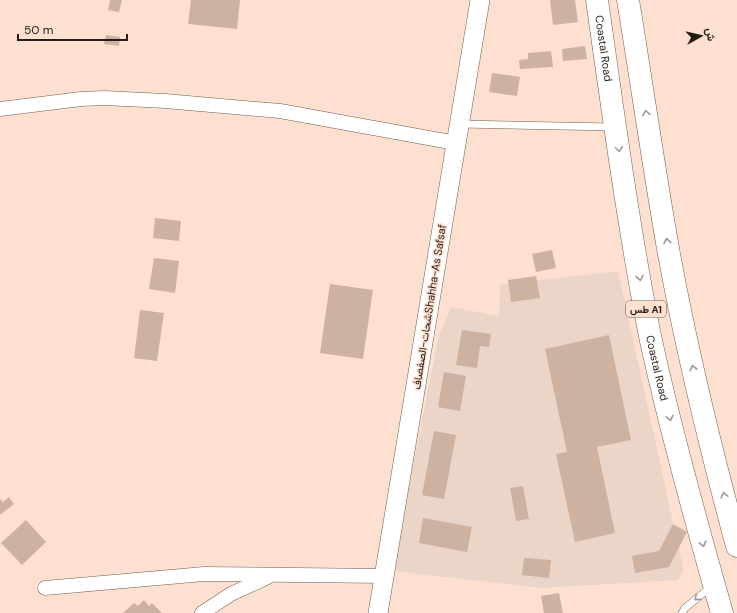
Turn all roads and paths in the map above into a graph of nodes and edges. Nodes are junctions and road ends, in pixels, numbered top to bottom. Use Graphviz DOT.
graph roads {
  1 [pos="480,0"];
  2 [pos="597,0"];
  3 [pos="628,0"];
  4 [pos="0,108"];
  5 [pos="460,124"];
  6 [pos="615,127"];
  7 [pos="456,143"];
  8 [pos="737,546"];
  9 [pos="272,575"];
  10 [pos="384,576"];
  11 [pos="714,584"];
  12 [pos="45,588"];
  13 [pos="202,613"];
  14 [pos="378,613"];
  15 [pos="682,613"];
  16 [pos="722,613"];
  1 -- 5 [label="main road, شحات-الصفصافShahha-As Safsaf"];
  2 -- 6 [label="highway, Coastal Road / طس A1"];
  8 -- 3 [label="highway, طس A1, one-way"];
  4 -- 7 [label="street"];
  5 -- 6 [label="lane"];
  5 -- 7 [label="main road, شحات-الصفصافShahha-As Safsaf"];
  6 -- 11 [label="highway, Coastal Road / طس A1, one-way"];
  7 -- 10 [label="main road, شحات-الصفصافShahha-As Safsaf"];
  9 -- 10 [label="street"];
  9 -- 12 [label="street"];
  9 -- 13 [label="street"];
  10 -- 14 [label="main road, شحات-الصفصافShahha-As Safsaf"];
  11 -- 15 [label="lane, one-way"];
  11 -- 16 [label="highway, Coastal Road / طس A1"];
}
